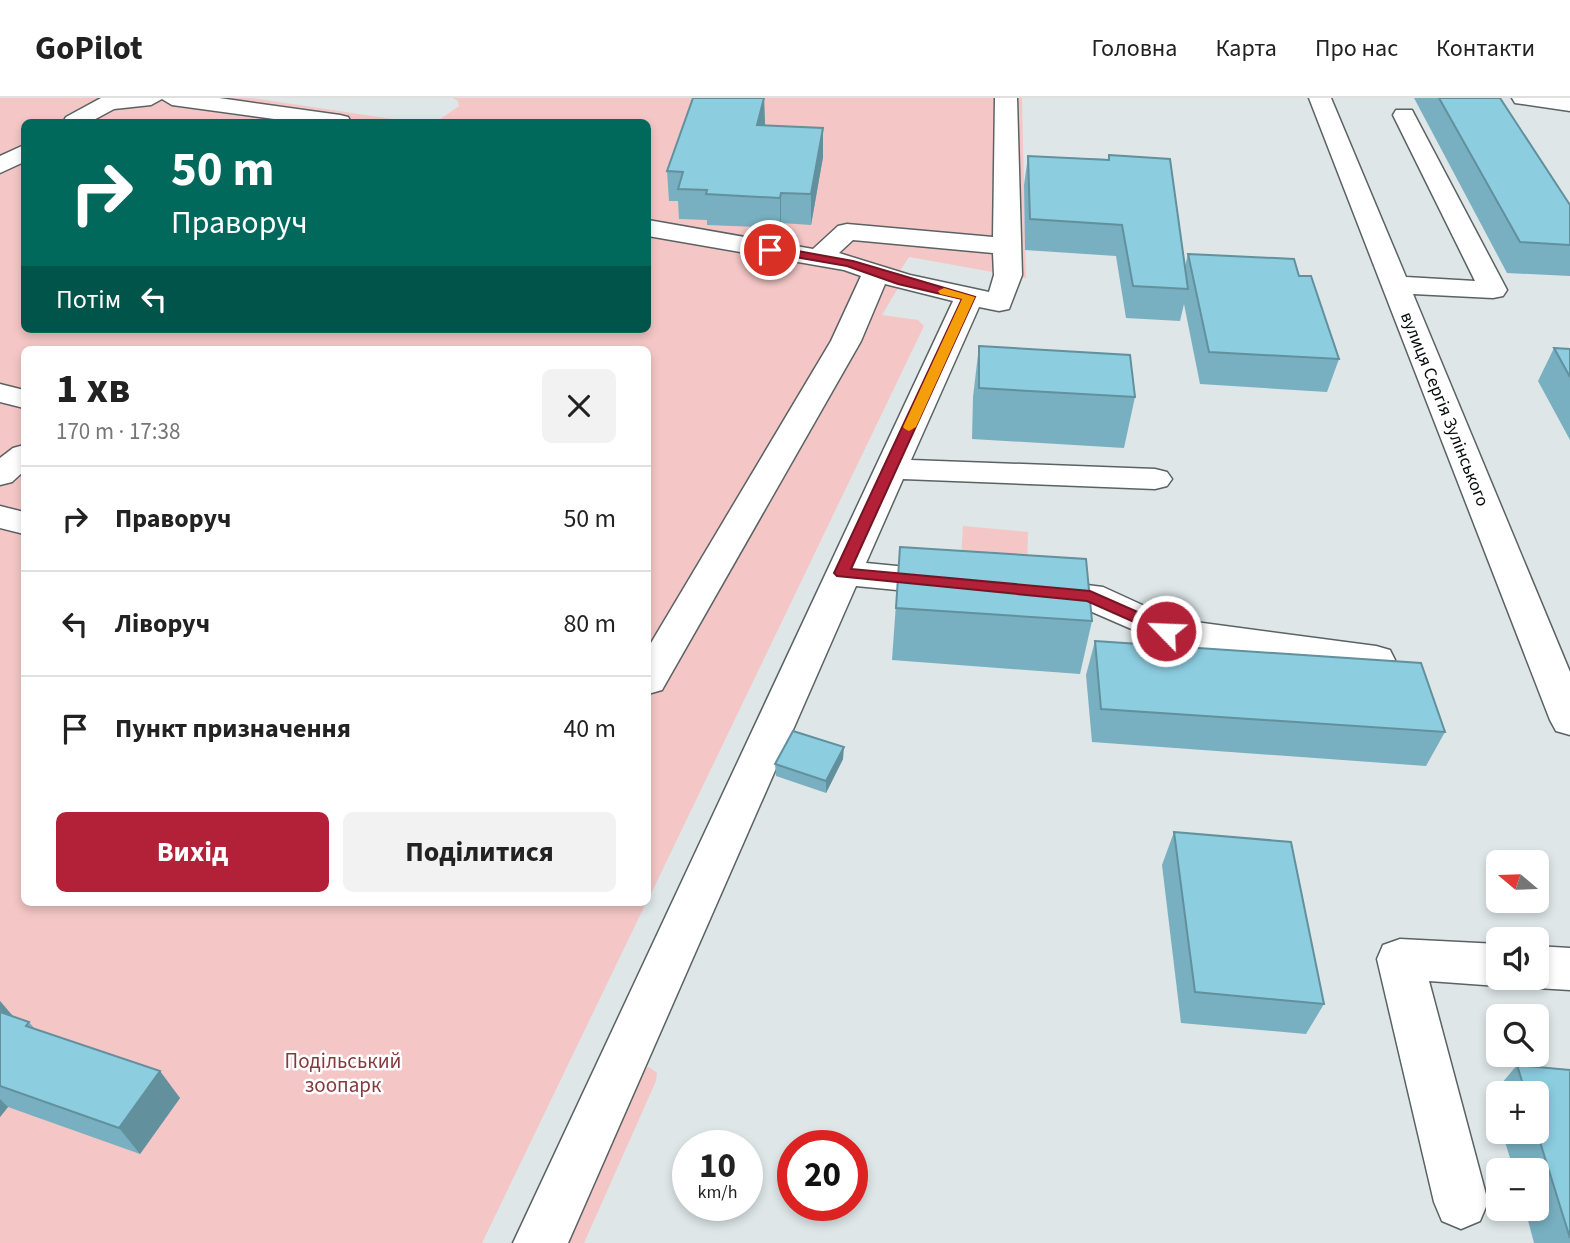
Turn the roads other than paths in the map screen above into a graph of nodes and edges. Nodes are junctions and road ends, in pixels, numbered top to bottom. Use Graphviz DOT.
graph roads {
  1 [pos="151,98"];
  2 [pos="173,98"];
  3 [pos="1006,98"];
  4 [pos="1320,98"];
  5 [pos="1523,98"];
  6 [pos="1570,104"];
  7 [pos="1404,115"];
  8 [pos="79,119"];
  9 [pos="319,119"];
  10 [pos="21,154"];
  11 [pos="0,166"];
  12 [pos="651,229"];
  13 [pos="1006,246"];
  14 [pos="819,258"];
  15 [pos="877,273"];
  16 [pos="1395,285"];
  17 [pos="969,297"];
  18 [pos="0,393"];
  19 [pos="21,398"];
  20 [pos="21,457"];
  21 [pos="890,469"];
  22 [pos="0,475"];
  23 [pos="1155,479"];
  24 [pos="0,517"];
  25 [pos="21,522"];
  26 [pos="842,573"];
  27 [pos="1376,660"];
  28 [pos="651,675"];
  29 [pos="1570,720"];
  30 [pos="1486,964"];
  31 [pos="1549,968"];
  32 [pos="1570,969"];
  33 [pos="1461,1202"];
  34 [pos="540,1243"];
  1 -- 8 [label="street"];
  2 -- 9 [label="street"];
  3 -- 13 [label="street"];
  4 -- 16 [label="street, вулиця Сергія Зулінського"];
  5 -- 6 [label="street"];
  7 -- 16 [label="street"];
  10 -- 11 [label="street"];
  12 -- 14 [label="street"];
  13 -- 14 [label="street"];
  13 -- 17 [label="street"];
  14 -- 15 [label="street"];
  15 -- 17 [label="street"];
  15 -- 28 [label="street"];
  16 -- 29 [label="street, вулиця Сергія Зулінського"];
  17 -- 21 [label="street"];
  18 -- 19 [label="street"];
  20 -- 22 [label="street"];
  21 -- 23 [label="street"];
  21 -- 26 [label="street"];
  24 -- 25 [label="street"];
  26 -- 27 [label="street"];
  26 -- 34 [label="street"];
  30 -- 33 [label="street"];
  31 -- 32 [label="street"];
}
